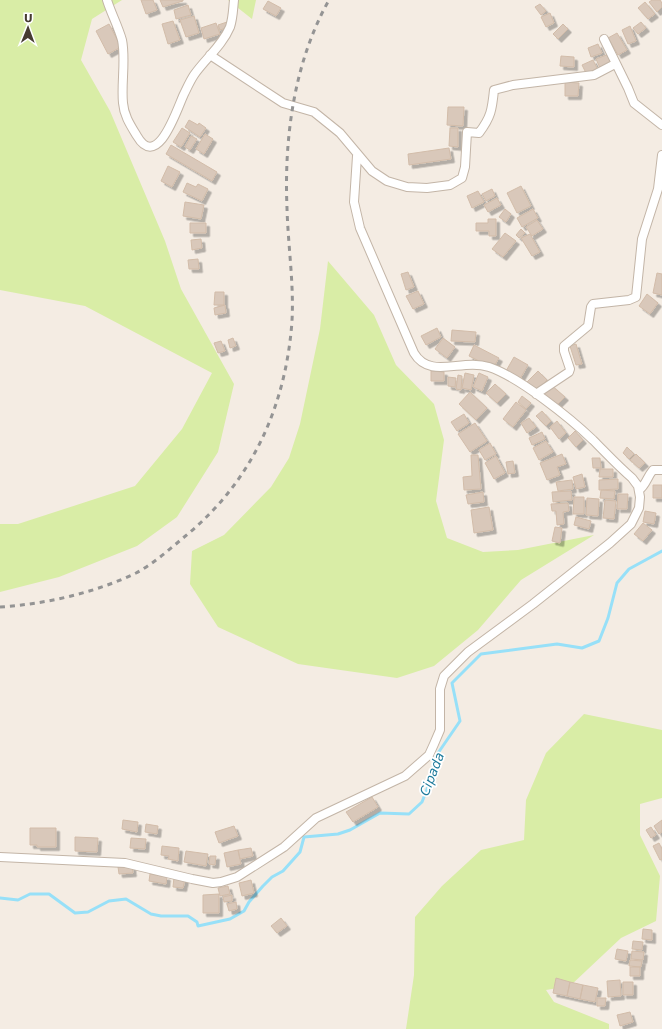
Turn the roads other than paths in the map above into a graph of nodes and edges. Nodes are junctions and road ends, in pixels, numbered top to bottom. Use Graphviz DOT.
graph roads {
  1 [pos="107,0"];
  2 [pos="234,0"];
  3 [pos="604,40"];
  4 [pos="210,55"];
  5 [pos="616,64"];
  6 [pos="662,126"];
  7 [pos="662,155"];
  8 [pos="357,156"];
  9 [pos="536,394"];
  10 [pos="662,470"];
  11 [pos="639,490"];
  12 [pos="0,857"];
  1 -- 4 [label="street"];
  2 -- 4 [label="street"];
  3 -- 5 [label="street"];
  4 -- 8 [label="street"];
  5 -- 6 [label="street"];
  5 -- 8 [label="street"];
  7 -- 9 [label="street"];
  8 -- 9 [label="street"];
  9 -- 11 [label="street"];
  10 -- 11 [label="street"];
  11 -- 12 [label="street"];
}
